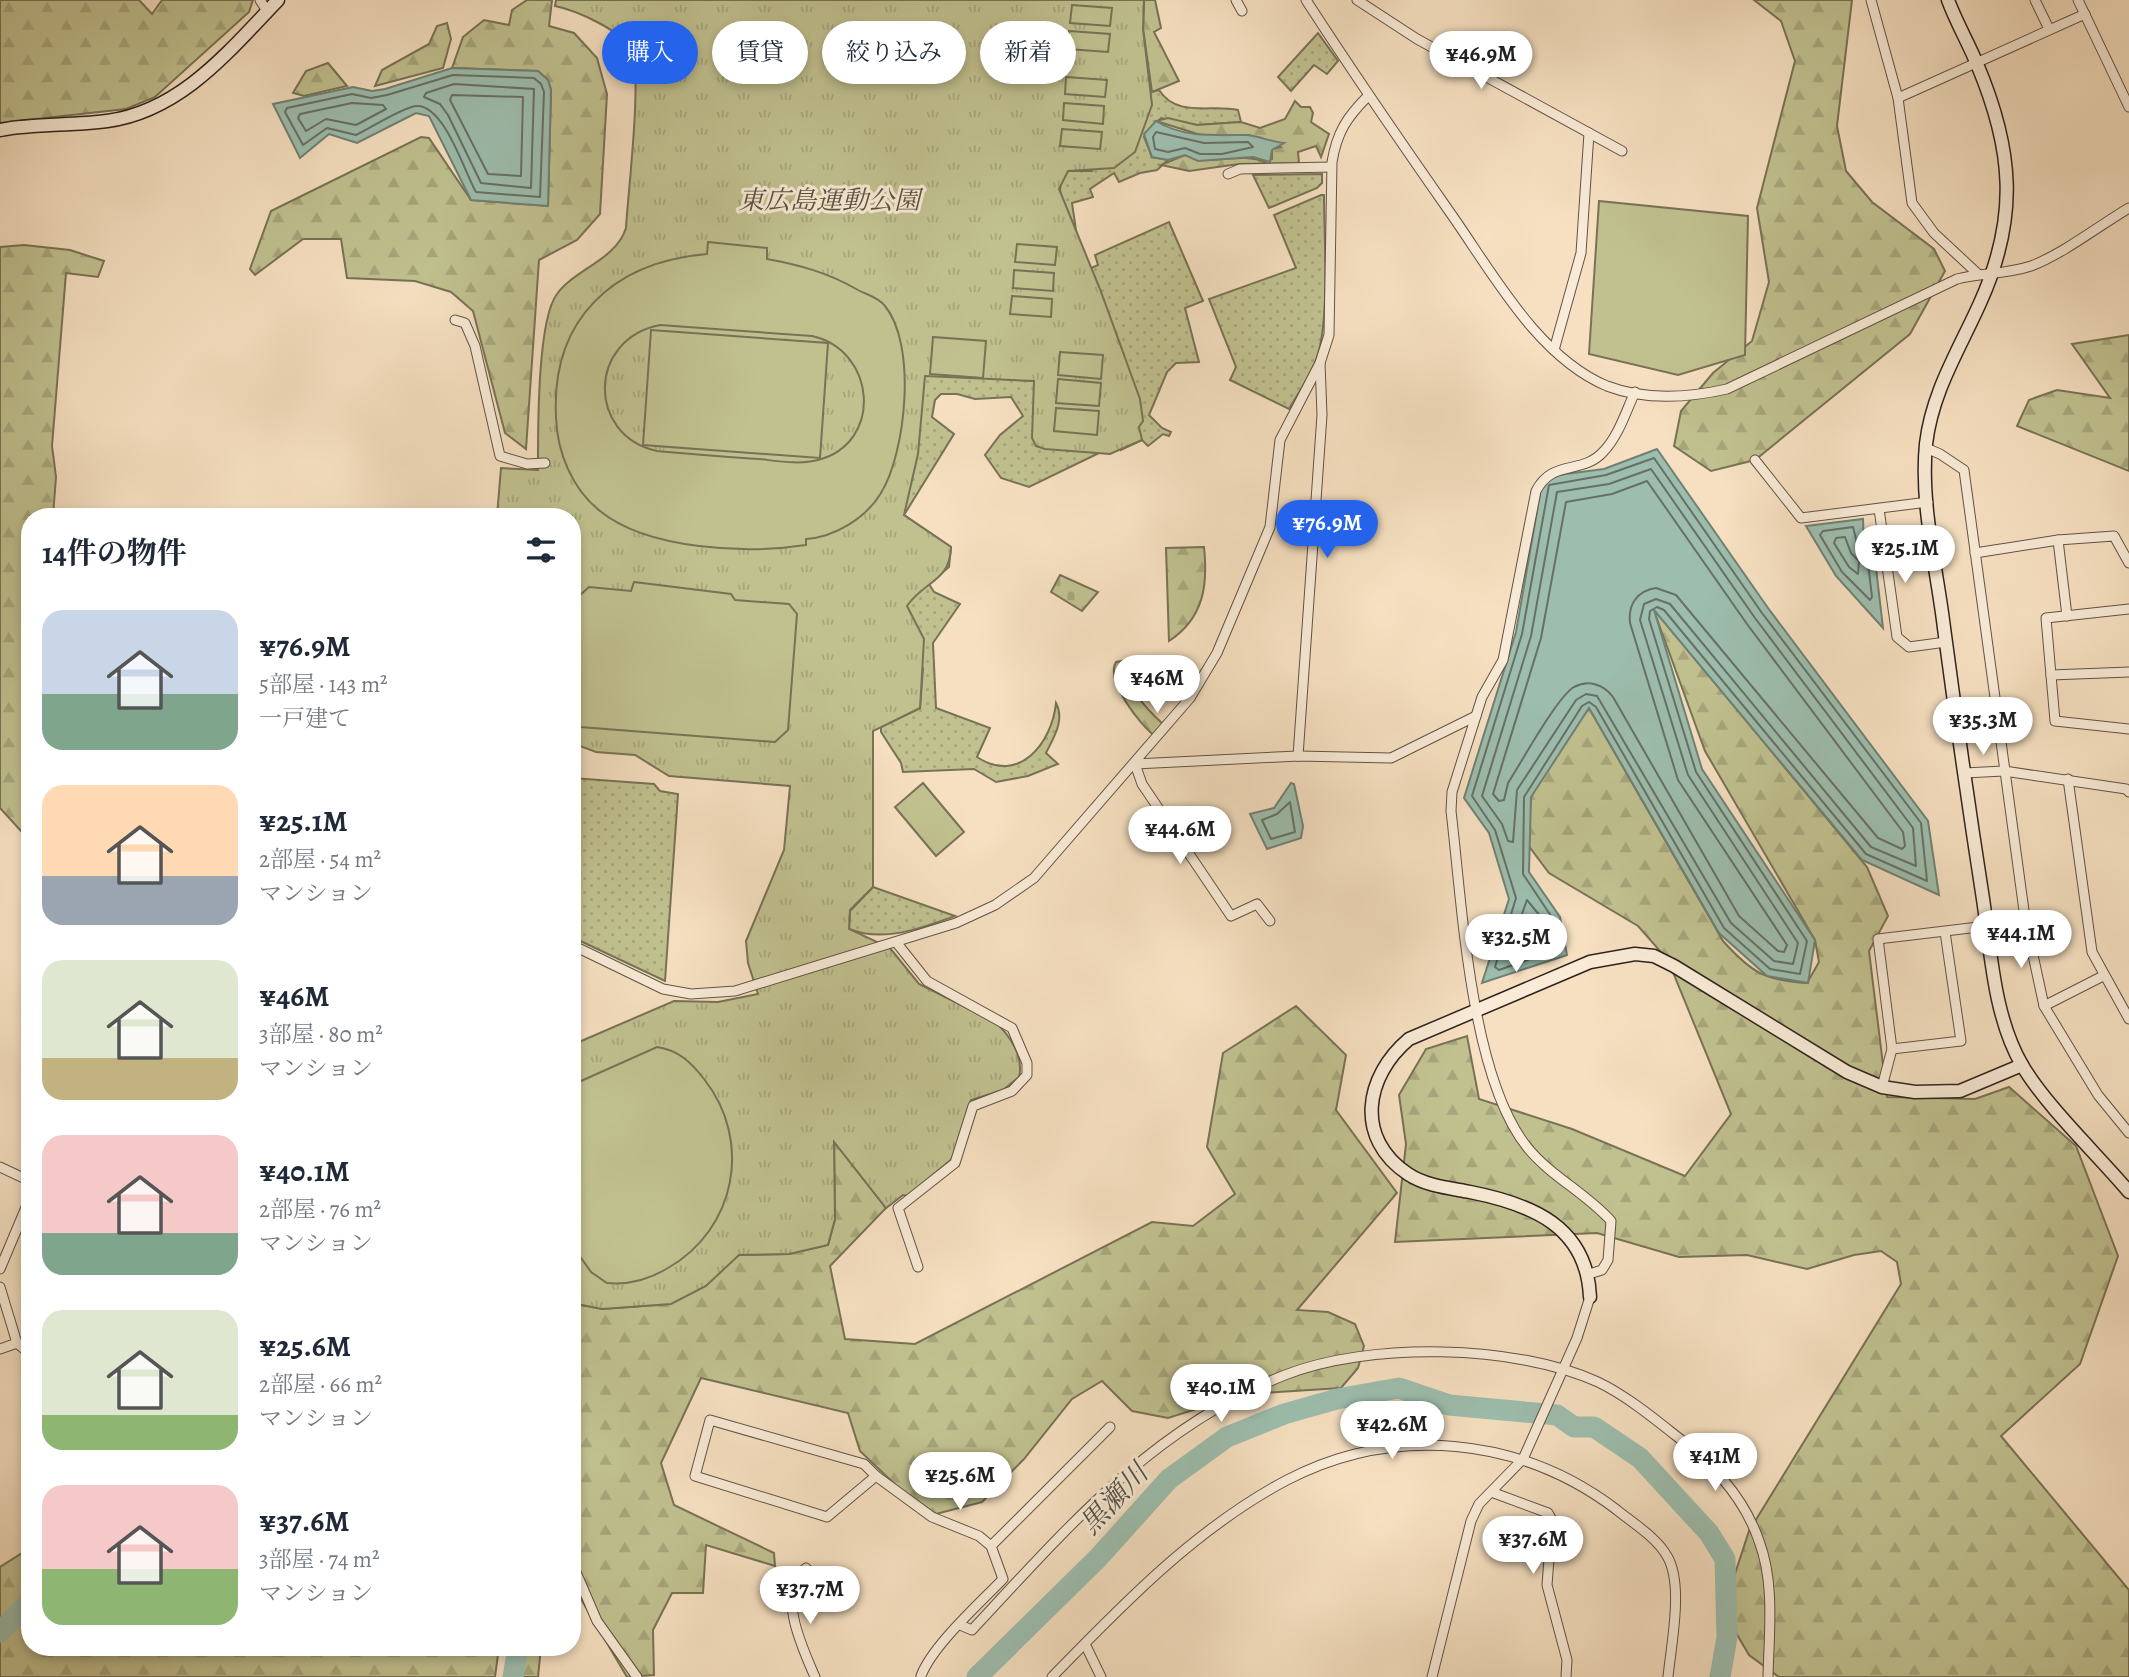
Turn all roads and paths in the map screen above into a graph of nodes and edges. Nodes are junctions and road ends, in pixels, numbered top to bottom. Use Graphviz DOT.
graph roads {
  1 [pos="278,0"];
  2 [pos="1236,0"];
  3 [pos="1306,0"];
  4 [pos="1357,0"];
  5 [pos="1871,0"];
  6 [pos="1948,0"];
  7 [pos="2035,0"];
  8 [pos="2078,0"];
  9 [pos="264,5"];
  10 [pos="1242,11"];
  11 [pos="2085,14"];
  12 [pos="2049,29"];
  13 [pos="1977,62"];
  14 [pos="1368,96"];
  15 [pos="1898,98"];
  16 [pos="2129,107"];
  17 [pos="0,130"];
  18 [pos="1589,133"];
  19 [pos="1622,151"];
  20 [pos="1331,167"];
  21 [pos="1228,174"];
  22 [pos="2129,208"];
  23 [pos="1978,274"];
  24 [pos="1993,275"];
  25 [pos="455,320"];
  26 [pos="1554,350"];
  27 [pos="1321,363"];
  28 [pos="1635,392"];
  29 [pos="1926,448"];
  30 [pos="1755,460"];
  31 [pos="545,463"];
  32 [pos="1928,502"];
  33 [pos="1879,509"];
  34 [pos="2057,540"];
  35 [pos="1975,553"];
  36 [pos="2129,563"];
  37 [pos="2129,609"];
  38 [pos="2067,616"];
  39 [pos="1946,642"];
  40 [pos="2129,672"];
  41 [pos="2051,675"];
  42 [pos="1476,716"];
  43 [pos="2129,729"];
  44 [pos="1298,756"];
  45 [pos="1135,764"];
  46 [pos="2004,771"];
  47 [pos="1964,773"];
  48 [pos="2068,779"];
  49 [pos="2129,792"];
  50 [pos="1270,921"];
  51 [pos="1987,926"];
  52 [pos="1945,932"];
  53 [pos="896,942"];
  54 [pos="581,949"];
  55 [pos="2103,976"];
  56 [pos="2044,1006"];
  57 [pos="1476,1008"];
  58 [pos="2129,1019"];
  59 [pos="1892,1049"];
  60 [pos="2022,1065"];
  61 [pos="1882,1087"];
  62 [pos="2129,1133"];
  63 [pos="0,1167"];
  64 [pos="21,1177"];
  65 [pos="2129,1192"];
  66 [pos="21,1219"];
  67 [pos="918,1267"];
  68 [pos="0,1269"];
  69 [pos="1589,1274"];
  70 [pos="0,1287"];
  71 [pos="1590,1297"];
  72 [pos="17,1343"];
  73 [pos="21,1346"];
  74 [pos="0,1349"];
  75 [pos="1563,1372"];
  76 [pos="1110,1427"];
  77 [pos="1523,1460"];
  78 [pos="876,1476"];
  79 [pos="1494,1493"];
  80 [pos="991,1546"];
  81 [pos="806,1567"];
  82 [pos="581,1584"];
  83 [pos="960,1625"];
  84 [pos="1084,1644"];
  85 [pos="921,1676"];
  86 [pos="637,1677"];
  87 [pos="815,1677"];
  88 [pos="910,1677"];
  89 [pos="1052,1677"];
  90 [pos="1101,1677"];
  91 [pos="1432,1677"];
  92 [pos="1566,1677"];
  93 [pos="1668,1677"];
  94 [pos="1768,1677"];
  1 -- 9 [label="street"];
  2 -- 10 [label="street"];
  3 -- 14 [label="street"];
  4 -- 18 [label="street"];
  5 -- 15 [label="street"];
  6 -- 13 [label="street"];
  7 -- 12 [label="street"];
  8 -- 11 [label="street"];
  9 -- 17 [label="street"];
  11 -- 12 [label="street"];
  11 -- 16 [label="street"];
  12 -- 13 [label="street"];
  13 -- 15 [label="street"];
  13 -- 24 [label="street"];
  14 -- 20 [label="street"];
  14 -- 26 [label="street"];
  15 -- 23 [label="street"];
  18 -- 19 [label="street"];
  18 -- 26 [label="street"];
  20 -- 21 [label="street"];
  20 -- 27 [label="street"];
  22 -- 24 [label="street"];
  23 -- 24 [label="street"];
  23 -- 28 [label="street"];
  24 -- 29 [label="street"];
  25 -- 31 [label="street"];
  26 -- 28 [label="street"];
  27 -- 44 [label="street"];
  27 -- 45 [label="street"];
  28 -- 42 [label="street"];
  29 -- 32 [label="street"];
  29 -- 35 [label="street"];
  30 -- 33 [label="street"];
  32 -- 33 [label="street"];
  32 -- 39 [label="street"];
  33 -- 39 [label="street"];
  34 -- 35 [label="street"];
  34 -- 36 [label="street"];
  34 -- 38 [label="street"];
  35 -- 46 [label="street"];
  37 -- 38 [label="street"];
  38 -- 41 [label="street"];
  39 -- 47 [label="street"];
  40 -- 41 [label="street"];
  41 -- 43 [label="street"];
  42 -- 44 [label="street"];
  42 -- 57 [label="street"];
  44 -- 45 [label="street"];
  45 -- 50 [label="street"];
  45 -- 53 [label="street"];
  46 -- 47 [label="street"];
  46 -- 48 [label="street"];
  46 -- 56 [label="street"];
  47 -- 51 [label="street"];
  48 -- 49 [label="street"];
  48 -- 55 [label="street"];
  51 -- 52 [label="street"];
  51 -- 60 [label="street"];
  52 -- 59 [label="street"];
  52 -- 59 [label="street"];
  53 -- 54 [label="street"];
  53 -- 67 [label="street"];
  55 -- 56 [label="street"];
  55 -- 58 [label="street"];
  56 -- 62 [label="street"];
  57 -- 61 [label="street"];
  57 -- 69 [label="street"];
  57 -- 69 [label="street"];
  59 -- 61 [label="street"];
  60 -- 61 [label="street"];
  60 -- 65 [label="street"];
  63 -- 64 [label="street"];
  66 -- 68 [label="street"];
  69 -- 71 [label="street"];
  70 -- 72 [label="street"];
  71 -- 75 [label="street"];
  72 -- 73 [label="street"];
  72 -- 74 [label="street"];
  75 -- 77 [label="street"];
  75 -- 83 [label="street"];
  75 -- 94 [label="street"];
  76 -- 80 [label="street"];
  77 -- 84 [label="street"];
  77 -- 91 [label="street"];
  77 -- 93 [label="street"];
  78 -- 78 [label="street"];
  78 -- 80 [label="street"];
  79 -- 92 [label="street"];
  80 -- 83 [label="street"];
  81 -- 87 [label="street"];
  82 -- 86 [label="street"];
  83 -- 85 [label="street"];
  84 -- 89 [label="street"];
  84 -- 90 [label="street"];
  85 -- 88 [label="street"];
}
